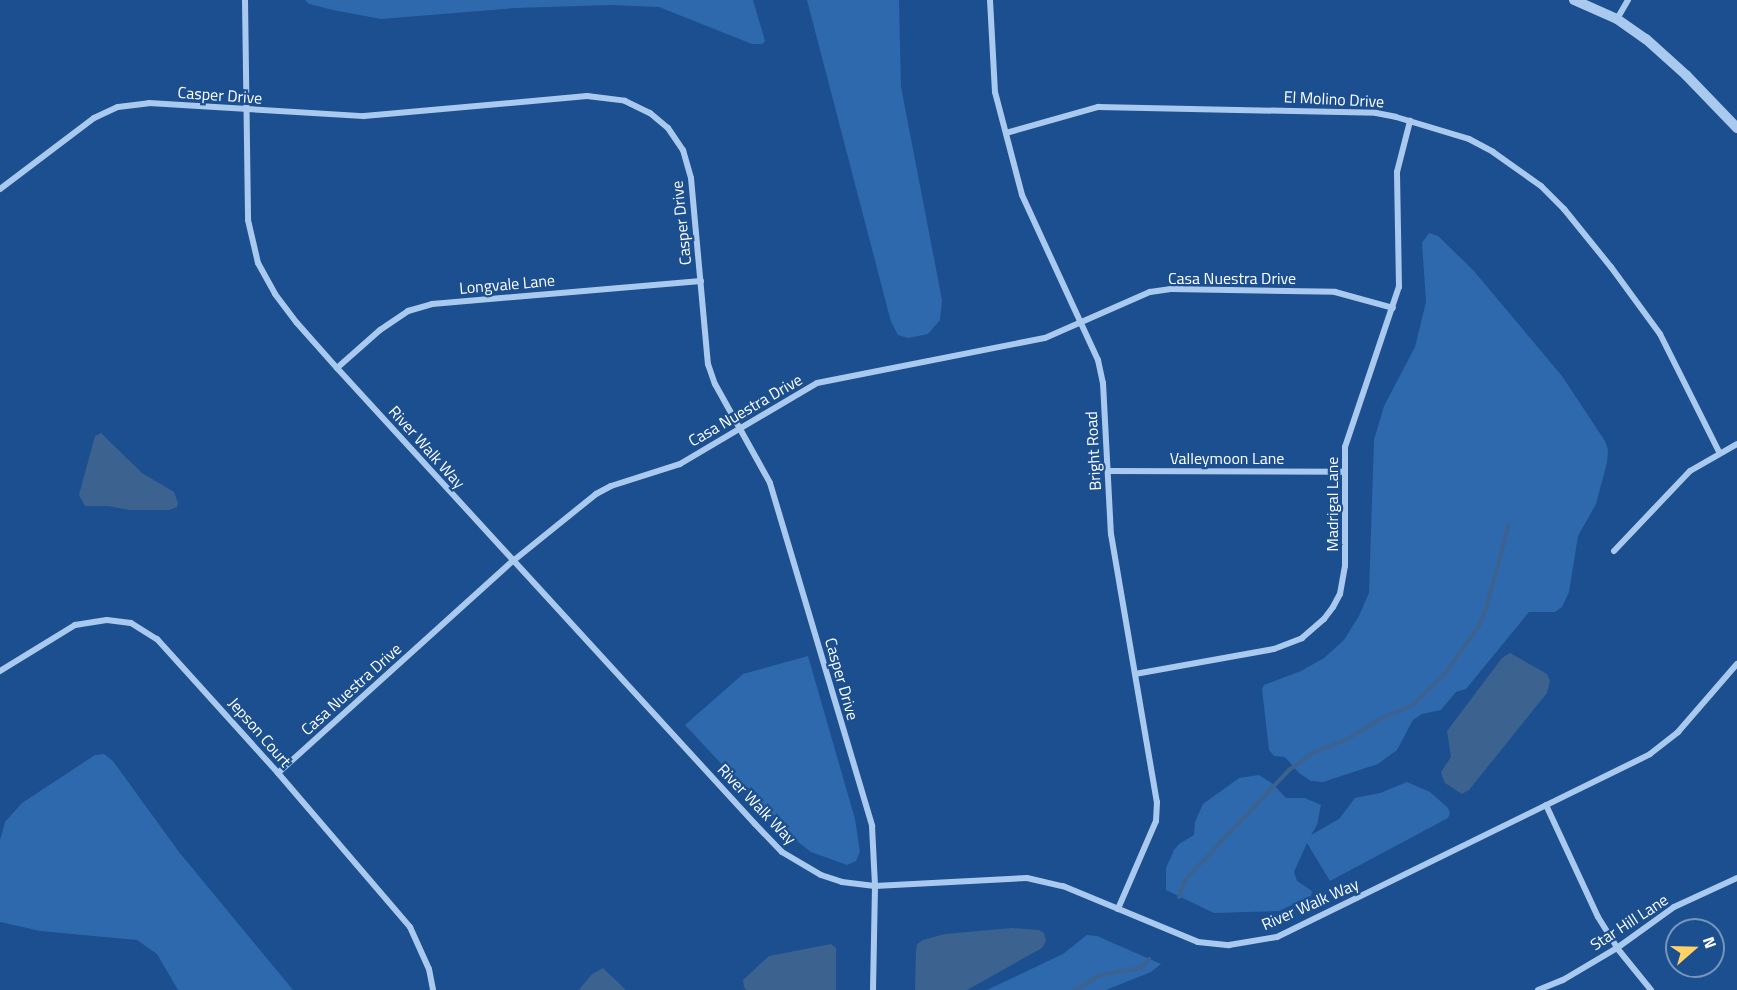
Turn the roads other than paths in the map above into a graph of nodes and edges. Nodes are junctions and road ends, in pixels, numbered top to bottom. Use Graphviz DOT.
graph roads {
  1 [pos="245,0"];
  2 [pos="990,0"];
  3 [pos="1574,0"];
  4 [pos="1628,0"];
  5 [pos="1617,19"];
  6 [pos="247,111"];
  7 [pos="1410,121"];
  8 [pos="1737,128"];
  9 [pos="1006,133"];
  10 [pos="0,189"];
  11 [pos="701,281"];
  12 [pos="1393,308"];
  13 [pos="1080,323"];
  14 [pos="338,368"];
  15 [pos="740,429"];
  16 [pos="1737,444"];
  17 [pos="1719,452"];
  18 [pos="1108,471"];
  19 [pos="1345,472"];
  20 [pos="1614,551"];
  21 [pos="513,561"];
  22 [pos="1737,664"];
  23 [pos="0,671"];
  24 [pos="1135,674"];
  25 [pos="278,772"];
  26 [pos="1546,805"];
  27 [pos="1737,878"];
  28 [pos="875,886"];
  29 [pos="1118,909"];
  30 [pos="1617,948"];
  31 [pos="433,990"];
  32 [pos="873,990"];
  33 [pos="1538,990"];
  34 [pos="1652,990"];
  1 -- 6 [label="street, River Walk Way"];
  2 -- 9 [label="street, Bright Road"];
  3 -- 5 [label="street"];
  4 -- 5 [label="street"];
  5 -- 8 [label="street"];
  6 -- 10 [label="street, Casper Drive"];
  6 -- 11 [label="street, Casper Drive"];
  6 -- 14 [label="street, River Walk Way"];
  7 -- 9 [label="street, El Molino Drive"];
  7 -- 12 [label="street, Madrigal Lane"];
  7 -- 17 [label="street, El Molino Drive"];
  9 -- 13 [label="street, Bright Road"];
  11 -- 14 [label="street, Longvale Lane"];
  11 -- 15 [label="street, Casper Drive"];
  12 -- 13 [label="street, Casa Nuestra Drive"];
  12 -- 19 [label="street, Madrigal Lane"];
  13 -- 15 [label="street, Casa Nuestra Drive"];
  13 -- 18 [label="street, Bright Road"];
  14 -- 21 [label="street, River Walk Way"];
  15 -- 21 [label="street, Casa Nuestra Drive"];
  15 -- 28 [label="street, Casper Drive"];
  16 -- 17 [label="street"];
  17 -- 20 [label="street"];
  18 -- 19 [label="street, Valleymoon Lane"];
  18 -- 24 [label="street, Bright Road"];
  19 -- 24 [label="street, Madrigal Lane"];
  21 -- 25 [label="street, Casa Nuestra Drive"];
  21 -- 28 [label="street, River Walk Way"];
  22 -- 26 [label="street, River Walk Way"];
  23 -- 25 [label="street, Jepson Court"];
  24 -- 29 [label="street, Bright Road"];
  25 -- 31 [label="street, Jepson Court"];
  26 -- 29 [label="street, River Walk Way"];
  26 -- 30 [label="street"];
  27 -- 30 [label="street, Star Hill Lane"];
  28 -- 29 [label="street, River Walk Way"];
  28 -- 32 [label="street, Casper Drive"];
  30 -- 33 [label="street, Star Hill Lane"];
  30 -- 34 [label="street"];
}
